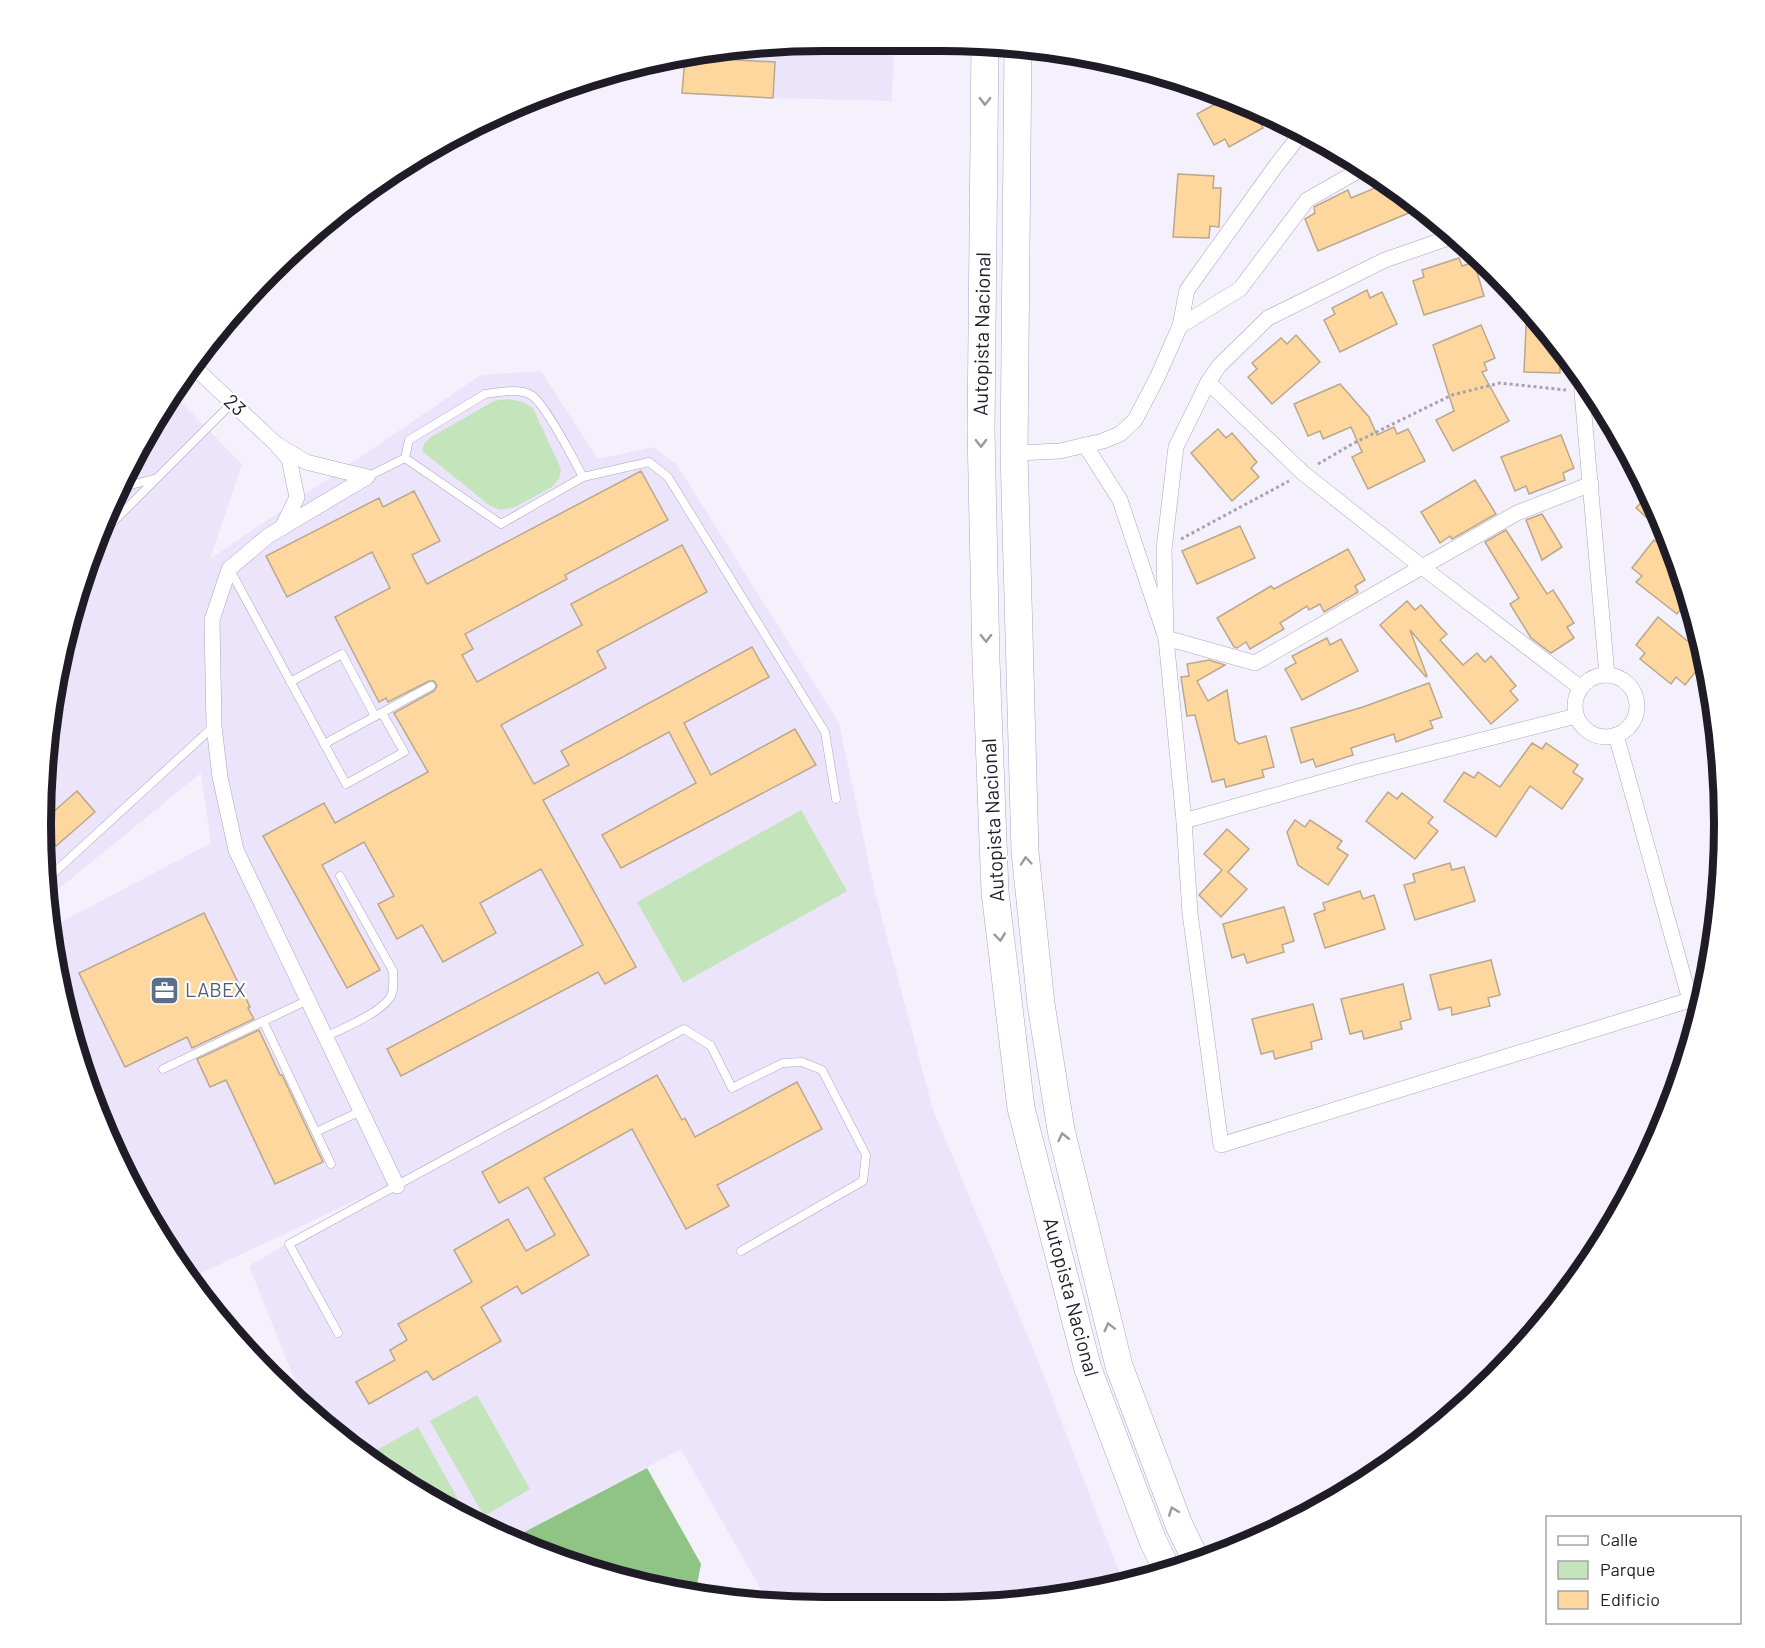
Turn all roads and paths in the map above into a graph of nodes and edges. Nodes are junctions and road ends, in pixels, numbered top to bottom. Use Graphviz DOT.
graph roads {
  1 [pos="985,53"];
  2 [pos="1018,56"];
  3 [pos="1297,139"];
  4 [pos="1356,172"];
  5 [pos="1446,239"];
  6 [pos="1180,326"];
  7 [pos="198,371"];
  8 [pos="1208,382"];
  9 [pos="1577,386"];
  10 [pos="1584,395"];
  11 [pos="232,402"];
  12 [pos="276,444"];
  13 [pos="1085,445"];
  14 [pos="1014,453"];
  15 [pos="405,458"];
  16 [pos="1303,473"];
  17 [pos="367,477"];
  18 [pos="583,477"];
  19 [pos="155,479"];
  20 [pos="1591,484"];
  21 [pos="129,485"];
  22 [pos="113,521"];
  23 [pos="282,528"];
  24 [pos="1164,549"];
  25 [pos="1422,567"];
  26 [pos="229,569"];
  27 [pos="1167,638"];
  28 [pos="1607,675"];
  29 [pos="290,682"];
  30 [pos="430,686"];
  31 [pos="1581,688"];
  32 [pos="379,715"];
  33 [pos="1576,716"];
  34 [pos="214,726"];
  35 [pos="1616,735"];
  36 [pos="324,744"];
  37 [pos="836,799"];
  38 [pos="1184,820"];
  39 [pos="53,874"];
  40 [pos="340,876"];
  41 [pos="308,1000"];
  42 [pos="263,1021"];
  43 [pos="326,1037"];
  44 [pos="164,1069"];
  45 [pos="361,1111"];
  46 [pos="316,1132"];
  47 [pos="331,1164"];
  48 [pos="397,1186"];
  49 [pos="741,1251"];
  50 [pos="338,1333"];
  51 [pos="1193,1554"];
  52 [pos="1164,1564"];
  1 -- 52 [label="highway, Autopista Nacional, one-way"];
  2 -- 14 [label="highway, Autopista Nacional"];
  3 -- 6 [label="street"];
  4 -- 6 [label="street"];
  5 -- 8 [label="street"];
  6 -- 13 [label="street"];
  7 -- 11 [label="street, 23"];
  8 -- 16 [label="street"];
  8 -- 24 [label="street"];
  9 -- 16 [label="path"];
  10 -- 20 [label="street"];
  11 -- 12 [label="street, 23"];
  11 -- 19 [label="lane"];
  12 -- 17 [label="street, 23"];
  12 -- 23 [label="street, 23"];
  13 -- 14 [label="street"];
  13 -- 27 [label="street"];
  51 -- 14 [label="highway, Autopista Nacional, one-way"];
  15 -- 17 [label="lane"];
  15 -- 18 [label="lane"];
  15 -- 18 [label="lane"];
  16 -- 24 [label="path"];
  16 -- 25 [label="street"];
  17 -- 23 [label="street"];
  18 -- 37 [label="lane"];
  19 -- 21 [label="lane"];
  19 -- 22 [label="lane"];
  20 -- 25 [label="street"];
  20 -- 28 [label="street"];
  23 -- 26 [label="street"];
  24 -- 27 [label="street"];
  25 -- 27 [label="street"];
  25 -- 31 [label="street"];
  26 -- 29 [label="lane"];
  26 -- 34 [label="street"];
  27 -- 38 [label="street"];
  28 -- 31 [label="street"];
  28 -- 35 [label="street"];
  29 -- 32 [label="lane"];
  29 -- 36 [label="lane"];
  30 -- 32 [label="lane"];
  31 -- 33 [label="street"];
  32 -- 36 [label="lane"];
  32 -- 36 [label="lane"];
  33 -- 35 [label="street"];
  33 -- 38 [label="street"];
  34 -- 39 [label="lane"];
  34 -- 41 [label="street"];
  35 -- 38 [label="street"];
  40 -- 43 [label="lane"];
  41 -- 42 [label="lane"];
  41 -- 43 [label="street"];
  42 -- 44 [label="lane"];
  42 -- 46 [label="lane"];
  43 -- 45 [label="street"];
  45 -- 46 [label="lane"];
  45 -- 48 [label="street"];
  46 -- 47 [label="lane"];
  48 -- 49 [label="lane"];
  48 -- 50 [label="lane"];
}
